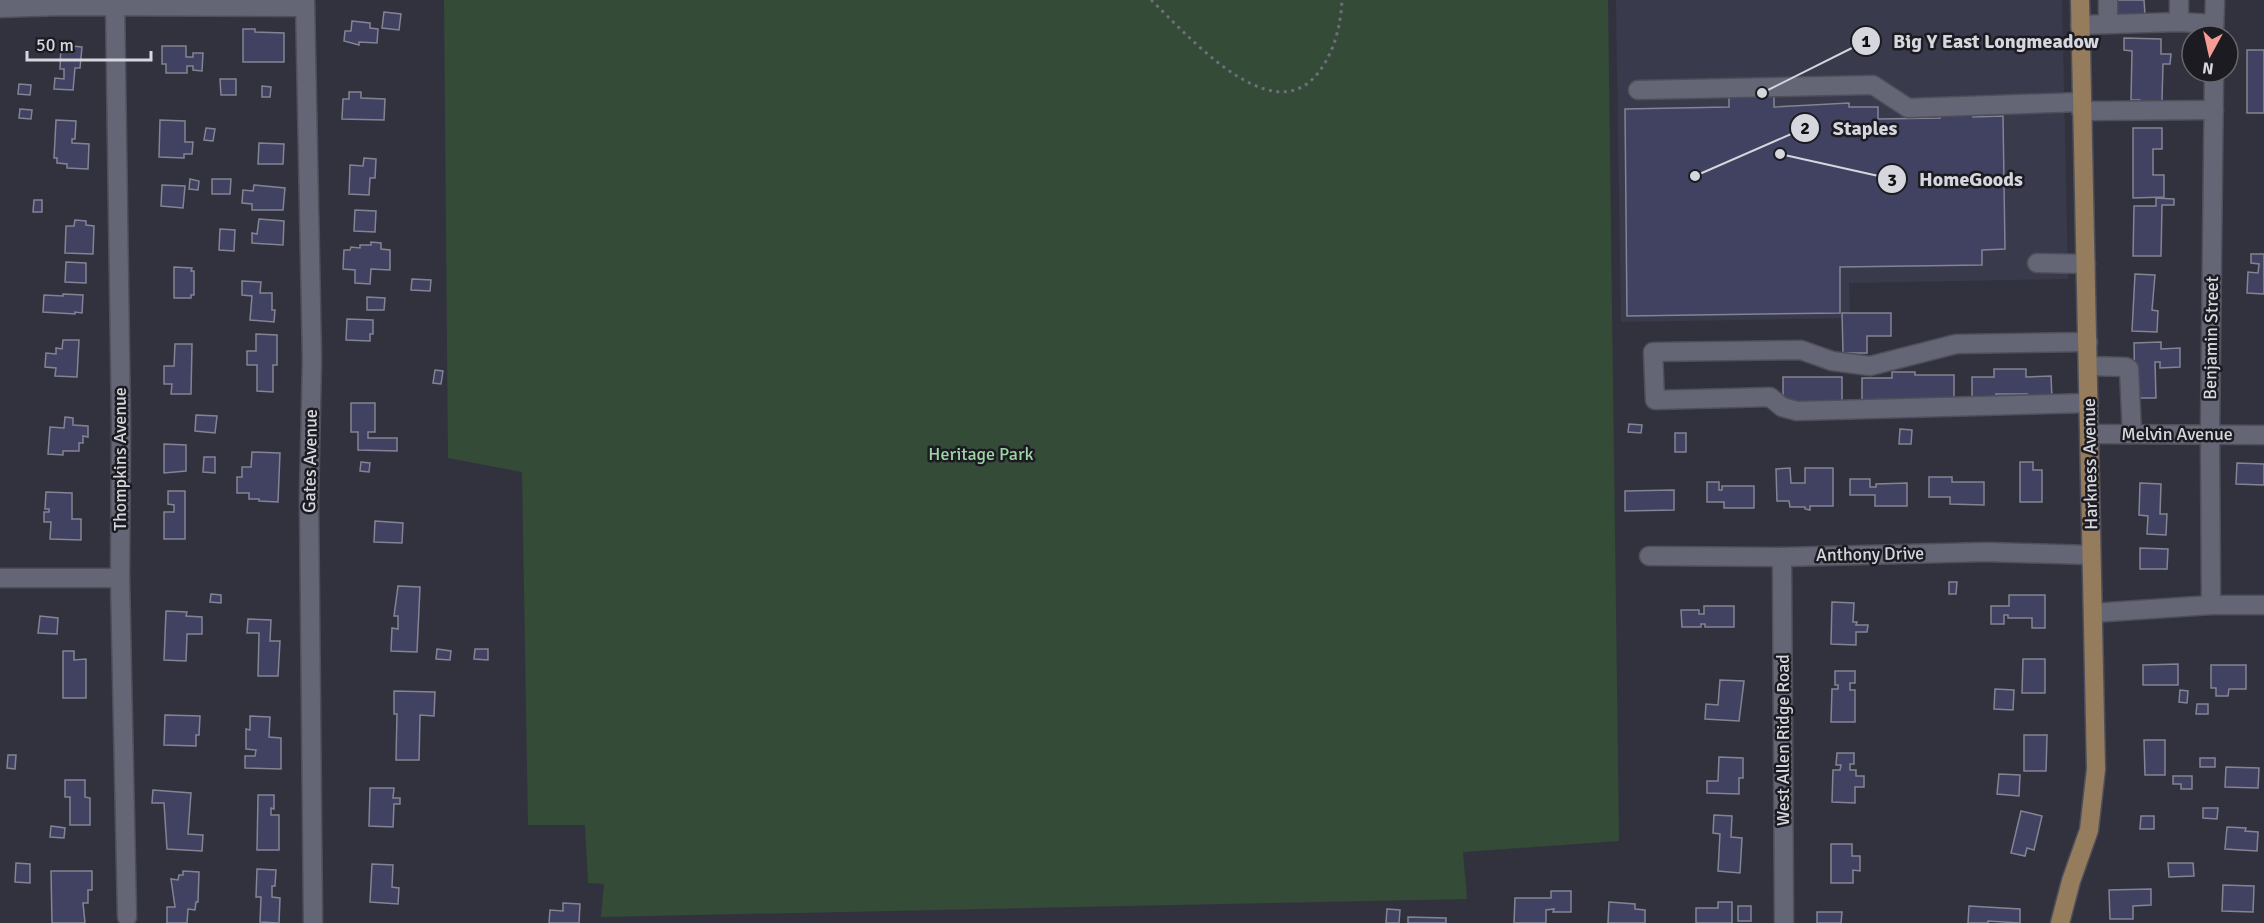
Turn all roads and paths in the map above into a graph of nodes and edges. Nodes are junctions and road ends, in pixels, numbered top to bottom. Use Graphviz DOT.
graph roads {
  1 [pos="1151,0"];
  2 [pos="1342,0"];
  3 [pos="2080,0"];
  4 [pos="2108,0"];
  5 [pos="2179,0"];
  6 [pos="2215,0"];
  7 [pos="115,3"];
  8 [pos="305,3"];
  9 [pos="0,8"];
  10 [pos="2179,22"];
  11 [pos="2109,24"];
  12 [pos="2188,24"];
  13 [pos="2214,24"];
  14 [pos="2080,25"];
  15 [pos="2214,84"];
  16 [pos="1638,90"];
  17 [pos="2081,106"];
  18 [pos="2214,110"];
  19 [pos="2037,263"];
  20 [pos="2086,264"];
  21 [pos="2088,342"];
  22 [pos="2088,366"];
  23 [pos="2089,403"];
  24 [pos="2090,434"];
  25 [pos="2132,434"];
  26 [pos="2210,434"];
  27 [pos="2264,435"];
  28 [pos="2091,555"];
  29 [pos="1649,556"];
  30 [pos="1782,557"];
  31 [pos="0,578"];
  32 [pos="120,578"];
  33 [pos="2211,605"];
  34 [pos="2264,605"];
  35 [pos="2093,613"];
  36 [pos="127,917"];
  37 [pos="313,922"];
  38 [pos="1784,923"];
  39 [pos="2060,923"];
  1 -- 2 [label="path"];
  3 -- 14 [label="main road, Harkness Avenue"];
  4 -- 11 [label="street"];
  5 -- 10 [label="street"];
  6 -- 13 [label="street"];
  7 -- 8 [label="street"];
  7 -- 9 [label="street"];
  7 -- 32 [label="street, Thompkins Avenue"];
  8 -- 37 [label="street, Gates Avenue"];
  10 -- 11 [label="street"];
  10 -- 12 [label="street"];
  11 -- 14 [label="street"];
  14 -- 17 [label="main road, Harkness Avenue"];
  15 -- 18 [label="street, Benjamin Street"];
  16 -- 17 [label="street"];
  17 -- 18 [label="street"];
  17 -- 20 [label="main road, Harkness Avenue"];
  18 -- 26 [label="street, Benjamin Street"];
  19 -- 20 [label="street"];
  20 -- 21 [label="main road, Harkness Avenue"];
  21 -- 22 [label="main road, Harkness Avenue"];
  21 -- 23 [label="street"];
  22 -- 23 [label="main road, Harkness Avenue"];
  22 -- 25 [label="street"];
  23 -- 24 [label="main road, Harkness Avenue"];
  24 -- 25 [label="street, Melvin Avenue"];
  24 -- 28 [label="main road, Harkness Avenue"];
  25 -- 26 [label="street, Melvin Avenue"];
  26 -- 27 [label="street, Melvin Avenue"];
  26 -- 33 [label="street, Benjamin Street"];
  28 -- 30 [label="street, Anthony Drive"];
  28 -- 35 [label="main road, Harkness Avenue"];
  29 -- 30 [label="street, Anthony Drive"];
  30 -- 38 [label="street, West Allen Ridge Road"];
  31 -- 32 [label="street"];
  32 -- 36 [label="street, Thompkins Avenue"];
  33 -- 34 [label="street"];
  33 -- 35 [label="street"];
  35 -- 39 [label="main road, Harkness Avenue"];
}
